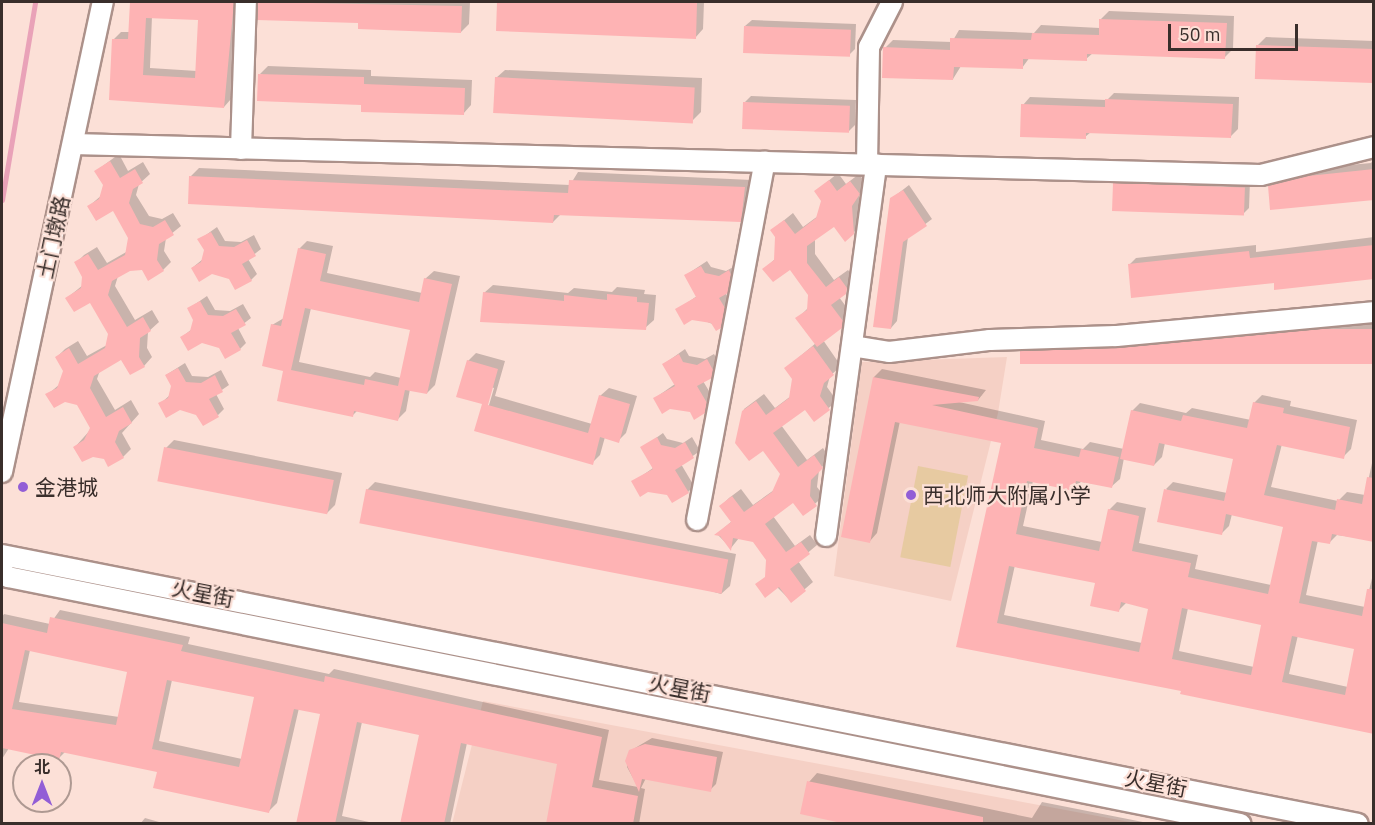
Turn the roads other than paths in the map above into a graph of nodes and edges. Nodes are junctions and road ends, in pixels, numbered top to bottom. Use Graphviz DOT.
graph roads {
  1 [pos="103,2"];
  2 [pos="246,2"];
  3 [pos="892,2"];
  4 [pos="73,144"];
  5 [pos="1374,147"];
  6 [pos="241,148"];
  7 [pos="765,161"];
  8 [pos="872,164"];
  9 [pos="1374,312"];
  10 [pos="852,346"];
  11 [pos="4,450"];
  12 [pos="2,472"];
  13 [pos="697,520"];
  14 [pos="826,536"];
  15 [pos="2,555"];
  16 [pos="2,572"];
  17 [pos="1241,824"];
  18 [pos="1358,824"];
  1 -- 4 [label="street, 土门墩路"];
  2 -- 6 [label="street"];
  3 -- 8 [label="street"];
  4 -- 6 [label="street"];
  4 -- 11 [label="street, 土门墩路"];
  5 -- 8 [label="street"];
  6 -- 7 [label="street"];
  7 -- 8 [label="street"];
  7 -- 13 [label="street"];
  8 -- 10 [label="street"];
  9 -- 10 [label="street"];
  10 -- 14 [label="street"];
  11 -- 12 [label="street, 土门墩路"];
  15 -- 18 [label="street, 火星街"];
  16 -- 17 [label="street, 火星街"];
}
